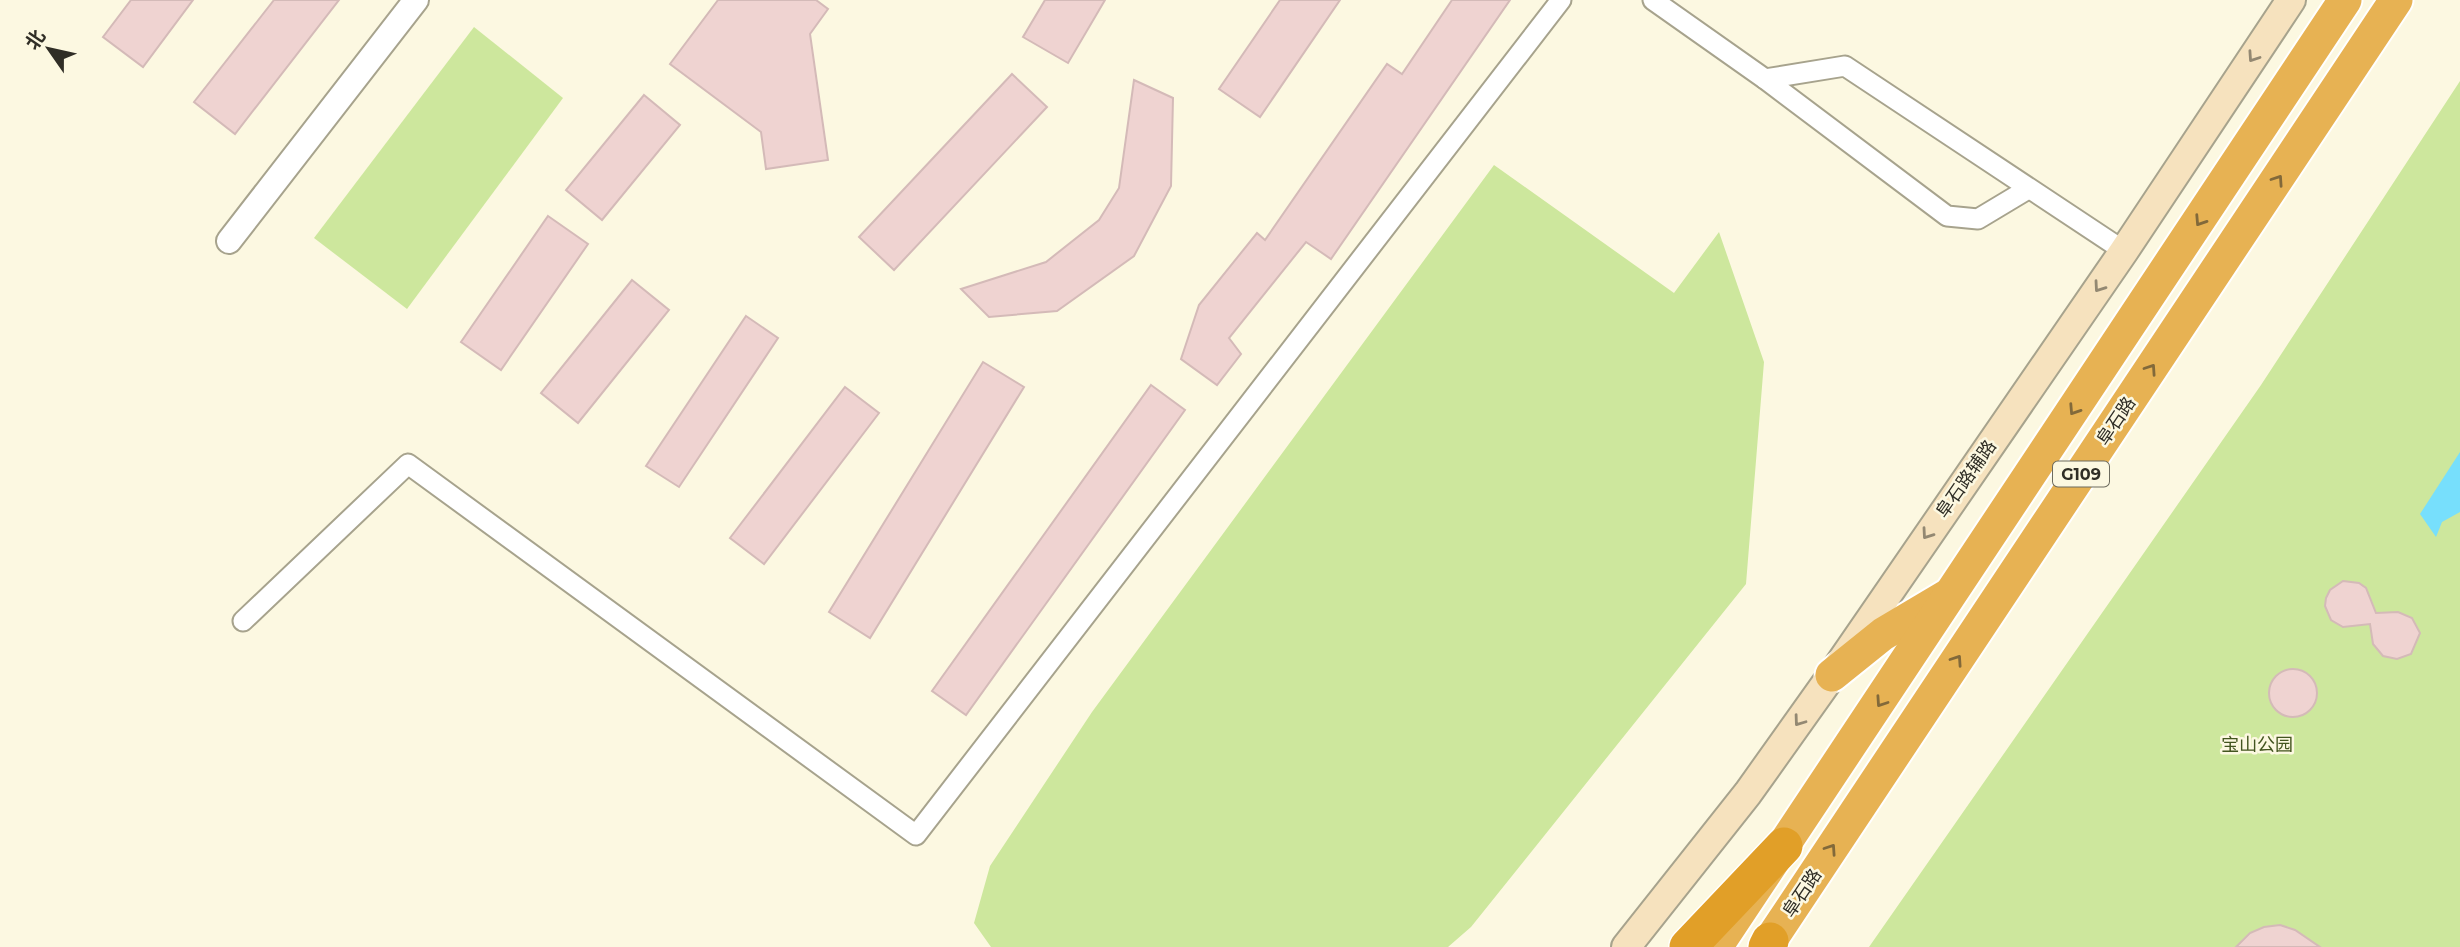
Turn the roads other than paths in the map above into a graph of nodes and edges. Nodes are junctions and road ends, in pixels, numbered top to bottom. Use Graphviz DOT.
graph roads {
  1 [pos="416,0"];
  2 [pos="1560,0"];
  3 [pos="1653,0"];
  4 [pos="2291,0"];
  5 [pos="2345,0"];
  6 [pos="2396,0"];
  7 [pos="2421,0"];
  8 [pos="1765,79"];
  9 [pos="2328,104"];
  10 [pos="2028,189"];
  11 [pos="229,241"];
  12 [pos="2124,251"];
  13 [pos="1955,591"];
  14 [pos="243,621"];
  15 [pos="1832,675"];
  16 [pos="1784,846"];
  17 [pos="1768,945"];
  18 [pos="1626,947"];
  19 [pos="1688,947"];
  20 [pos="1716,947"];
  1 -- 11 [label="street"];
  2 -- 14 [label="street"];
  3 -- 8 [label="street"];
  4 -- 12 [label="main road, 阜石路辅路, one-way"];
  5 -- 13 [label="highway, G109, one-way"];
  6 -- 9 [label="highway, 阜石路 / G109"];
  7 -- 9 [label="highway"];
  8 -- 10 [label="street"];
  8 -- 10 [label="street"];
  17 -- 9 [label="highway, 阜石路 / G109, one-way"];
  10 -- 12 [label="street"];
  12 -- 15 [label="main road, 阜石路辅路, one-way"];
  13 -- 15 [label="highway"];
  13 -- 16 [label="highway, G109, one-way"];
  15 -- 18 [label="main road, 阜石路辅路, one-way"];
  16 -- 19 [label="highway"];
  16 -- 20 [label="highway, G109"];
}
